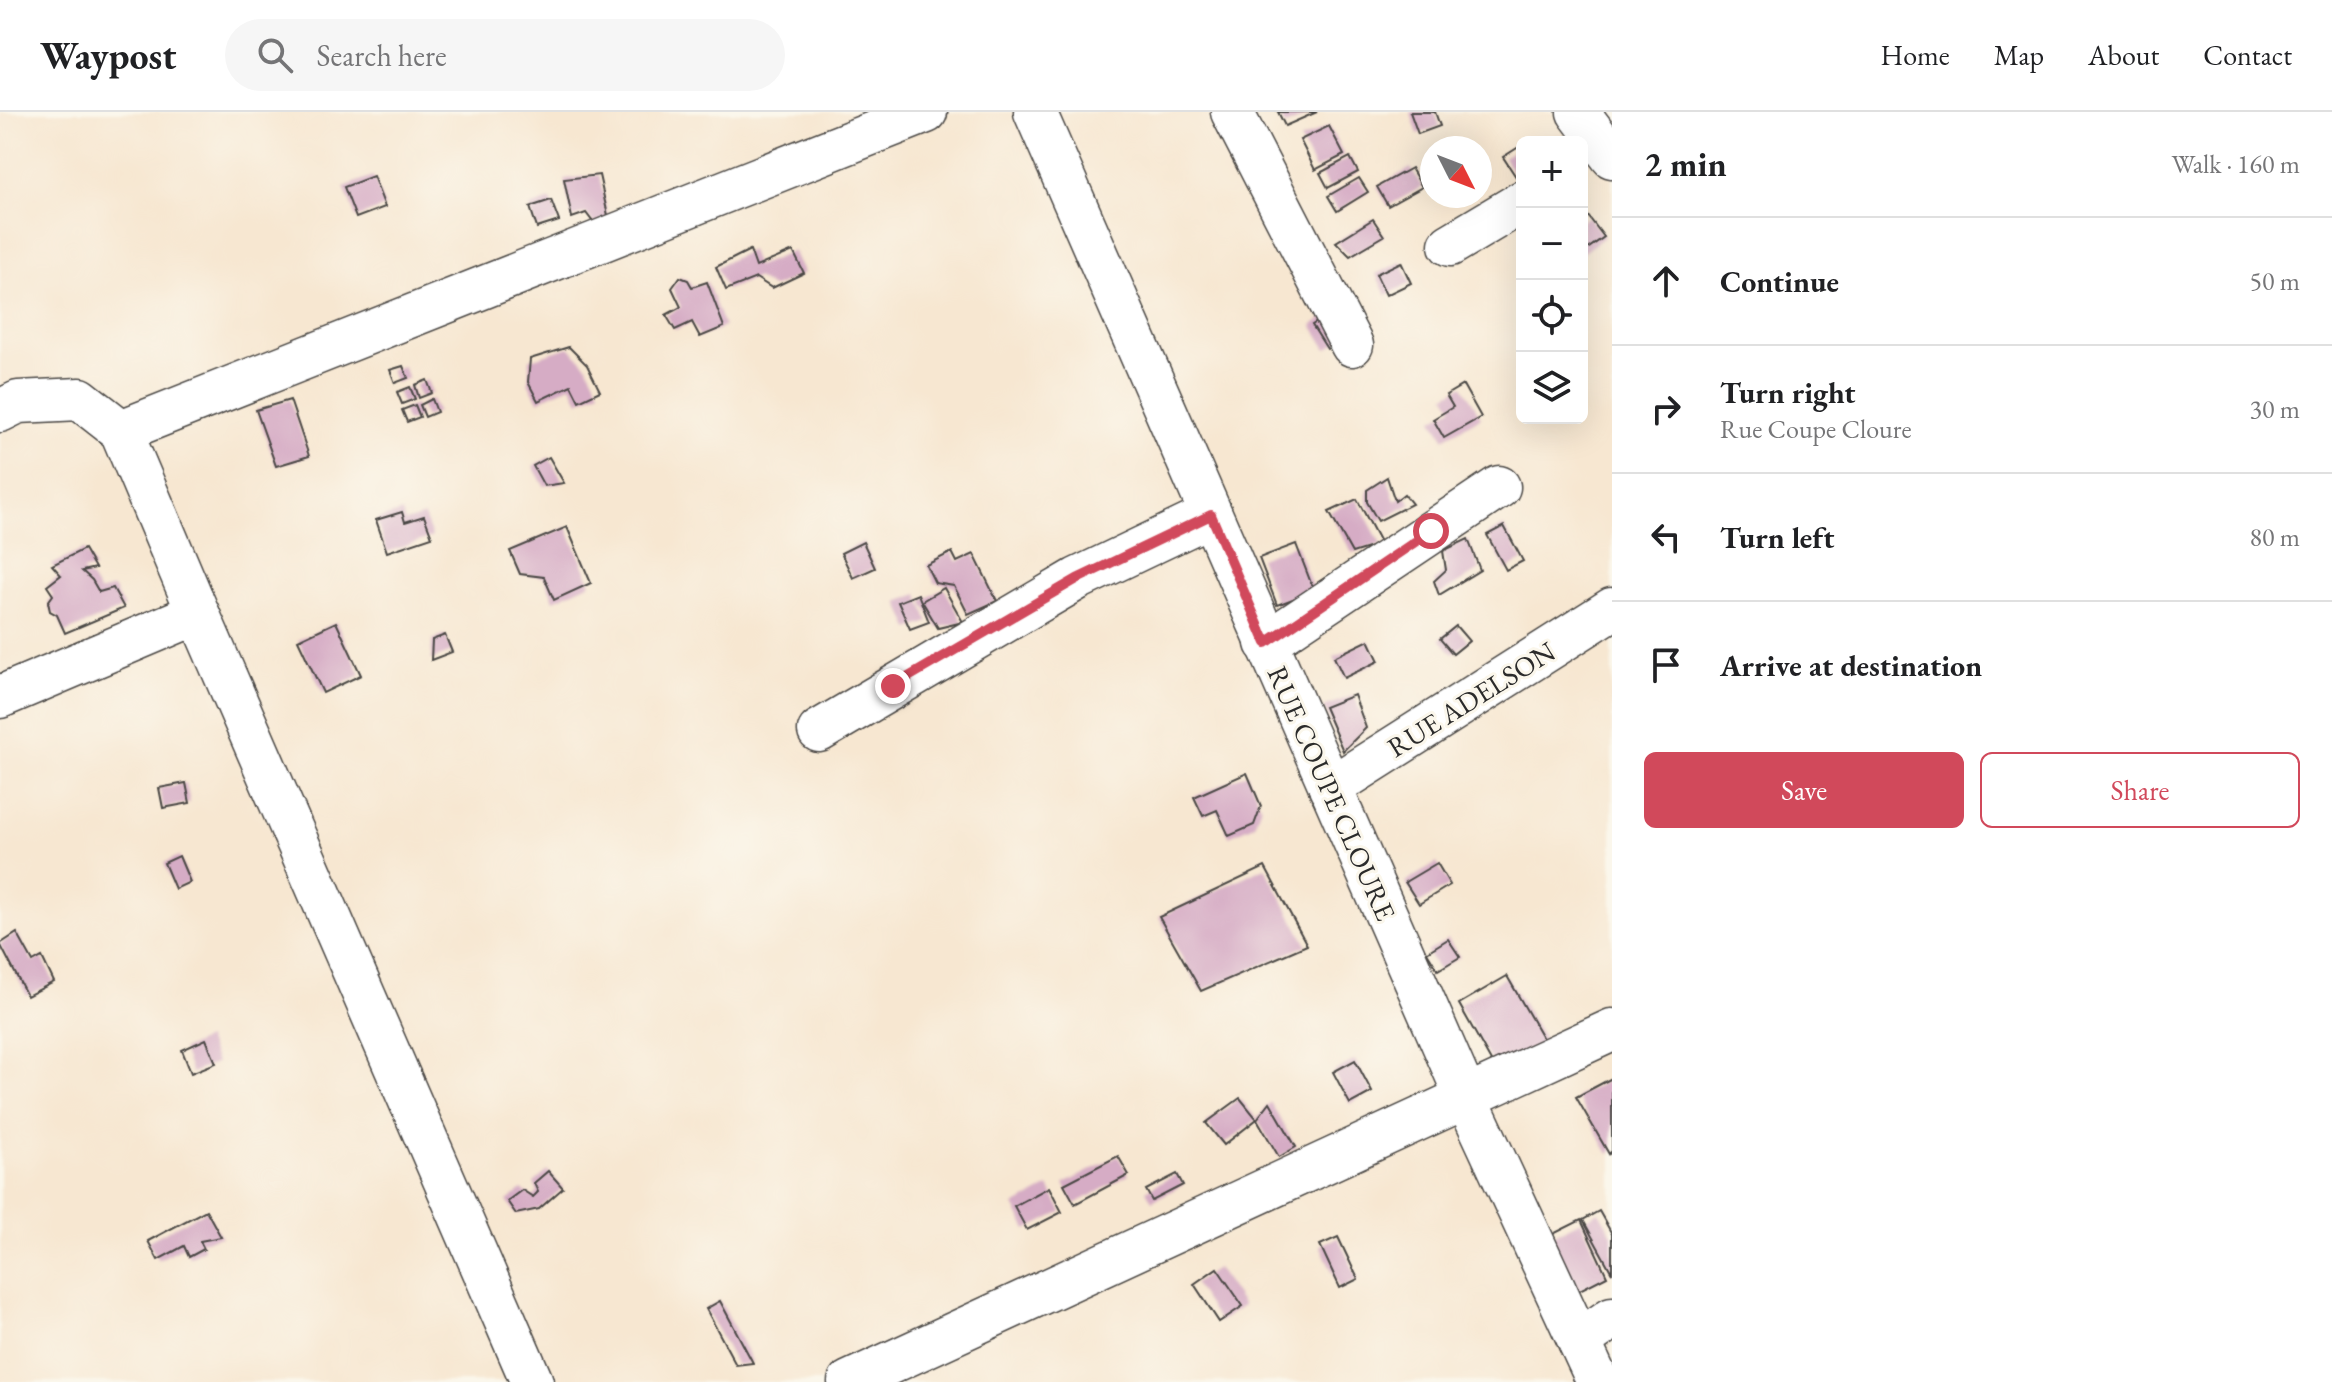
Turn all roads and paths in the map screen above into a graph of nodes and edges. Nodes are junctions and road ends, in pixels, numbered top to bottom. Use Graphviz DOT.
graph roads {
  1 [pos="926,112"];
  2 [pos="1035,112"];
  3 [pos="1232,112"];
  4 [pos="1578,112"];
  5 [pos="1600,158"];
  6 [pos="1516,206"];
  7 [pos="1450,245"];
  8 [pos="1352,345"];
  9 [pos="0,411"];
  10 [pos="121,431"];
  11 [pos="1499,487"];
  12 [pos="1211,515"];
  13 [pos="1612,609"];
  14 [pos="198,613"];
  15 [pos="1266,643"];
  16 [pos="0,697"];
  17 [pos="819,731"];
  18 [pos="1330,788"];
  19 [pos="1612,1030"];
  20 [pos="1466,1097"];
  21 [pos="1596,1329"];
  22 [pos="532,1382"];
  23 [pos="849,1382"];
  24 [pos="1598,1382"];
  1 -- 10 [label="street"];
  2 -- 12 [label="street, RUE COUPE CLOURE"];
  3 -- 8 [label="street"];
  4 -- 5 [label="street"];
  6 -- 7 [label="street"];
  9 -- 10 [label="street"];
  10 -- 14 [label="street"];
  11 -- 15 [label="street"];
  12 -- 15 [label="street, RUE COUPE CLOURE"];
  12 -- 17 [label="street"];
  13 -- 18 [label="street, RUE ADELSON"];
  14 -- 16 [label="street"];
  14 -- 22 [label="street"];
  15 -- 18 [label="street, RUE COUPE CLOURE"];
  18 -- 20 [label="street, RUE COUPE CLOURE"];
  19 -- 20 [label="street"];
  20 -- 21 [label="street, RUE COUPE CLOURE"];
  20 -- 23 [label="street"];
  21 -- 24 [label="street, RUE COUPE CLOURE"];
}
